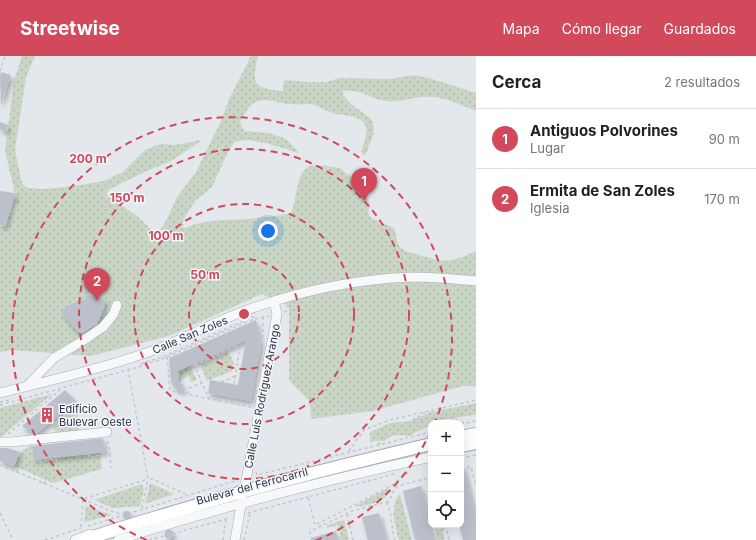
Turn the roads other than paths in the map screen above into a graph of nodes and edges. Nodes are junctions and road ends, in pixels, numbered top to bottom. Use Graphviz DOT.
graph roads {
  1 [pos="476,280"];
  2 [pos="274,301"];
  3 [pos="117,305"];
  4 [pos="26,387"];
  5 [pos="0,393"];
  6 [pos="476,430"];
  7 [pos="107,432"];
  8 [pos="464,432"];
  9 [pos="476,434"];
  10 [pos="464,436"];
  11 [pos="2,439"];
  12 [pos="428,441"];
  13 [pos="476,443"];
  14 [pos="428,445"];
  15 [pos="464,445"];
  16 [pos="476,448"];
  17 [pos="464,450"];
  18 [pos="428,454"];
  19 [pos="428,458"];
  20 [pos="243,496"];
  21 [pos="75,540"];
  22 [pos="85,540"];
  23 [pos="104,540"];
  24 [pos="118,540"];
  25 [pos="236,540"];
  1 -- 2 [label="street, Calle San Zoles"];
  2 -- 4 [label="street, Calle San Zoles"];
  2 -- 20 [label="street, Calle Luis Rodríguez Arango"];
  3 -- 4 [label="street"];
  4 -- 5 [label="street, Calle San Zoles"];
  6 -- 8 [label="street"];
  7 -- 11 [label="street"];
  9 -- 10 [label="main road"];
  12 -- 20 [label="street, Bulevar del Ferrocarril"];
  13 -- 15 [label="main road"];
  14 -- 20 [label="main road, Bulevar del Ferrocarril"];
  16 -- 17 [label="street"];
  18 -- 20 [label="main road, Bulevar del Ferrocarril"];
  19 -- 20 [label="street, Bulevar del Ferrocarril"];
  20 -- 21 [label="street, Bulevar del Ferrocarril"];
  20 -- 22 [label="main road, Bulevar del Ferrocarril"];
  20 -- 23 [label="main road, Bulevar del Ferrocarril"];
  20 -- 24 [label="street, Bulevar del Ferrocarril"];
  20 -- 25 [label="street, Calle Luis Rodríguez Arango"];
}
